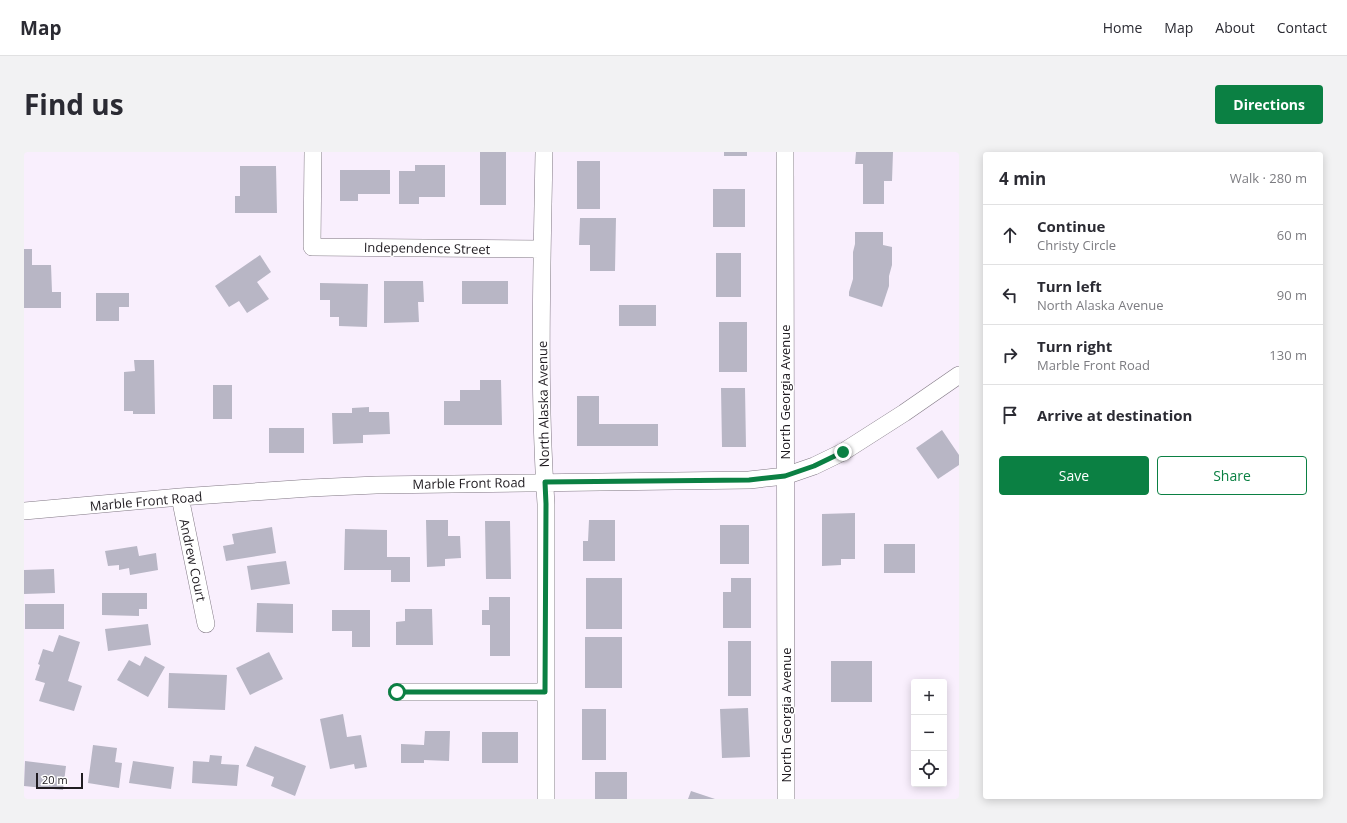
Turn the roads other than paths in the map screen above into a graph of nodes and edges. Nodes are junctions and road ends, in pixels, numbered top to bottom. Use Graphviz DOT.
graph roads {
  1 [pos="313,152"];
  2 [pos="544,152"];
  3 [pos="785,152"];
  4 [pos="542,249"];
  5 [pos="959,374"];
  6 [pos="785,476"];
  7 [pos="545,482"];
  8 [pos="180,497"];
  9 [pos="24,512"];
  10 [pos="206,624"];
  11 [pos="397,692"];
  12 [pos="545,692"];
  13 [pos="546,799"];
  14 [pos="786,799"];
  1 -- 4 [label="street, Independence Street"];
  2 -- 4 [label="street, North Alaska Avenue"];
  3 -- 6 [label="street, North Georgia Avenue"];
  4 -- 7 [label="street, North Alaska Avenue"];
  5 -- 6 [label="street, Marble Front Road"];
  6 -- 7 [label="street, Marble Front Road"];
  6 -- 14 [label="street, North Georgia Avenue"];
  7 -- 8 [label="street, Marble Front Road"];
  7 -- 12 [label="street, North Alaska Avenue"];
  8 -- 9 [label="street, Marble Front Road"];
  8 -- 10 [label="street, Andrew Court"];
  11 -- 12 [label="street"];
  12 -- 13 [label="street, North Alaska Avenue"];
}
